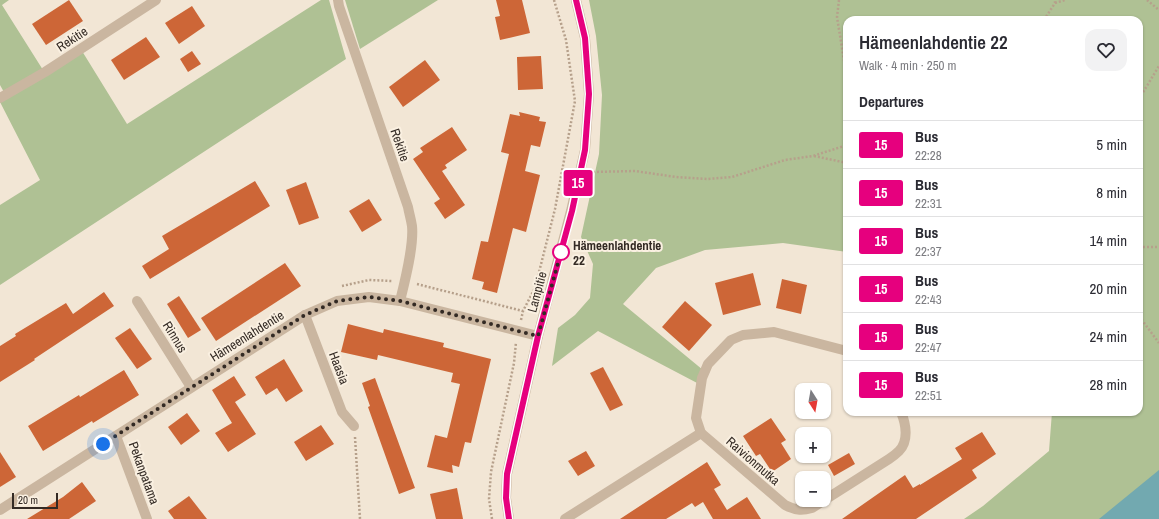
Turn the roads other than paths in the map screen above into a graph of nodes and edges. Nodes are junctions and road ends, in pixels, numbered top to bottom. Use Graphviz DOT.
graph roads {
  1 [pos="156,0"];
  2 [pos="338,0"];
  3 [pos="576,0"];
  4 [pos="0,98"];
  5 [pos="137,300"];
  6 [pos="400,301"];
  7 [pos="305,315"];
  8 [pos="538,336"];
  9 [pos="843,350"];
  10 [pos="191,387"];
  11 [pos="902,416"];
  12 [pos="354,426"];
  13 [pos="701,433"];
  14 [pos="116,436"];
  15 [pos="0,510"];
  16 [pos="146,519"];
  17 [pos="509,519"];
  18 [pos="565,519"];
  1 -- 4 [label="street, Rekitie"];
  2 -- 6 [label="street, Rekitie"];
  3 -- 8 [label="street, Lampitie"];
  5 -- 10 [label="street, Rinnus"];
  6 -- 7 [label="street, Hämeenlahdentie"];
  6 -- 8 [label="street, Hämeenlahdentie"];
  7 -- 10 [label="street, Hämeenlahdentie"];
  7 -- 12 [label="street, Haasia"];
  8 -- 17 [label="street, Lampitie"];
  9 -- 13 [label="street"];
  10 -- 14 [label="street, Hämeenlahdentie"];
  11 -- 13 [label="street, Raivionmutka"];
  13 -- 18 [label="street"];
  14 -- 15 [label="street, Hämeenlahdentie"];
  14 -- 16 [label="street, Pekanpatama"];
}
